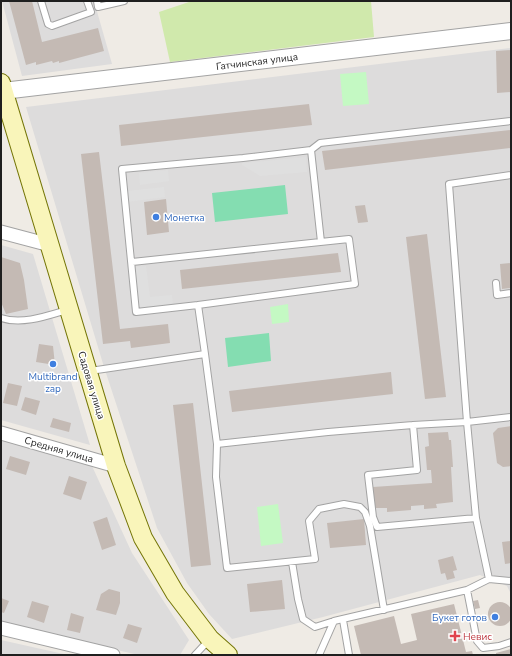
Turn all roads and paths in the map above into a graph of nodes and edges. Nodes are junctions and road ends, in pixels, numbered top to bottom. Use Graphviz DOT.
graph roads {
  1 [pos="41,1"];
  2 [pos="87,1"];
  3 [pos="97,1"];
  4 [pos="124,1"];
  5 [pos="511,31"];
  6 [pos="2,87"];
  7 [pos="511,121"];
  8 [pos="311,150"];
  9 [pos="511,175"];
  10 [pos="1,232"];
  11 [pos="321,242"];
  12 [pos="50,245"];
  13 [pos="132,262"];
  14 [pos="496,283"];
  15 [pos="511,293"];
  16 [pos="198,305"];
  17 [pos="69,309"];
  18 [pos="1,318"];
  19 [pos="205,354"];
  20 [pos="88,371"];
  21 [pos="511,417"];
  22 [pos="467,422"];
  23 [pos="413,425"];
  24 [pos="1,432"];
  25 [pos="216,444"];
  26 [pos="116,466"];
  27 [pos="476,518"];
  28 [pos="292,562"];
  29 [pos="490,579"];
  30 [pos="511,581"];
  31 [pos="467,590"];
  32 [pos="384,610"];
  33 [pos="343,620"];
  34 [pos="334,622"];
  35 [pos="1,628"];
  36 [pos="210,639"];
  37 [pos="511,642"];
  38 [pos="113,655"];
  39 [pos="195,655"];
  40 [pos="228,655"];
  41 [pos="319,655"];
  42 [pos="348,655"];
  1 -- 2 [label="lane"];
  3 -- 4 [label="lane"];
  5 -- 6 [label="street, Гатчинская улица"];
  6 -- 12 [label="main road, Садовая улица"];
  7 -- 8 [label="lane"];
  8 -- 11 [label="lane"];
  8 -- 13 [label="lane"];
  9 -- 22 [label="lane"];
  10 -- 12 [label="street"];
  11 -- 13 [label="lane"];
  11 -- 16 [label="lane"];
  12 -- 17 [label="main road, Садовая улица"];
  13 -- 16 [label="lane"];
  14 -- 15 [label="lane"];
  16 -- 19 [label="lane"];
  17 -- 18 [label="lane"];
  17 -- 20 [label="main road, Садовая улица"];
  19 -- 20 [label="lane"];
  19 -- 25 [label="lane"];
  20 -- 26 [label="main road, Садовая улица"];
  21 -- 22 [label="lane"];
  22 -- 23 [label="lane"];
  22 -- 27 [label="lane"];
  23 -- 25 [label="lane"];
  23 -- 27 [label="lane"];
  24 -- 26 [label="street, Средняя улица"];
  25 -- 28 [label="lane"];
  26 -- 36 [label="main road, Садовая улица"];
  27 -- 29 [label="lane"];
  28 -- 32 [label="lane"];
  28 -- 34 [label="lane"];
  29 -- 30 [label="lane"];
  29 -- 31 [label="lane"];
  31 -- 32 [label="lane"];
  31 -- 37 [label="lane"];
  32 -- 33 [label="lane"];
  33 -- 34 [label="lane"];
  33 -- 42 [label="lane"];
  34 -- 41 [label="lane"];
  35 -- 38 [label="street"];
  36 -- 39 [label="lane"];
  36 -- 40 [label="main road, Садовая улица"];
}
